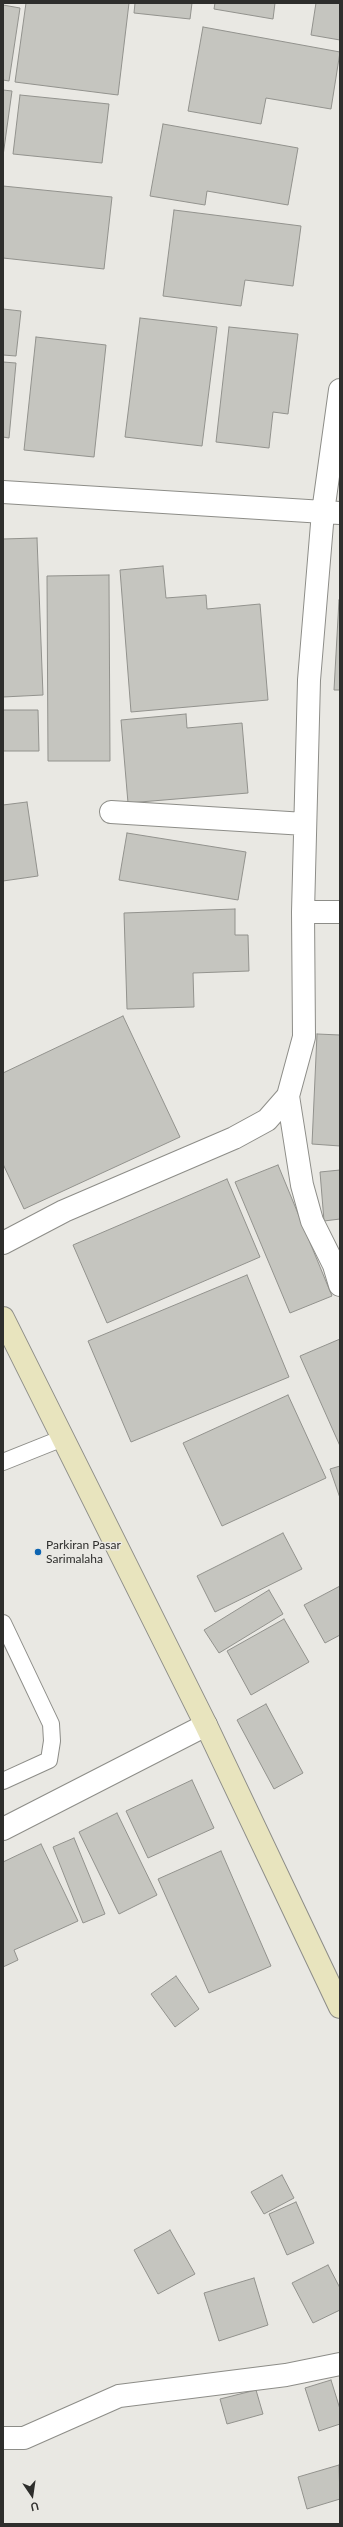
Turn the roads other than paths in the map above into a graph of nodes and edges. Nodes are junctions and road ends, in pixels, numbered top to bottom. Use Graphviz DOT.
graph roads {
  1 [pos="340,390"];
  2 [pos="3,492"];
  3 [pos="332,512"];
  4 [pos="111,812"];
  5 [pos="305,824"];
  6 [pos="303,912"];
  7 [pos="340,912"];
  8 [pos="288,1096"];
  9 [pos="3,1244"];
  10 [pos="340,1285"];
  11 [pos="3,1318"];
  12 [pos="63,1438"];
  13 [pos="3,1462"];
  14 [pos="3,1623"];
  15 [pos="206,1725"];
  16 [pos="3,1781"];
  17 [pos="3,1829"];
  18 [pos="340,2007"];
  19 [pos="340,2364"];
  20 [pos="3,2438"];
  1 -- 3 [label="street"];
  2 -- 3 [label="street"];
  3 -- 5 [label="street"];
  4 -- 5 [label="street"];
  5 -- 6 [label="street"];
  6 -- 7 [label="street"];
  6 -- 8 [label="street"];
  8 -- 9 [label="street"];
  8 -- 10 [label="street"];
  11 -- 12 [label="street"];
  12 -- 13 [label="lane"];
  12 -- 15 [label="street"];
  14 -- 16 [label="lane"];
  15 -- 17 [label="street"];
  15 -- 18 [label="street"];
  19 -- 20 [label="street"];
}
